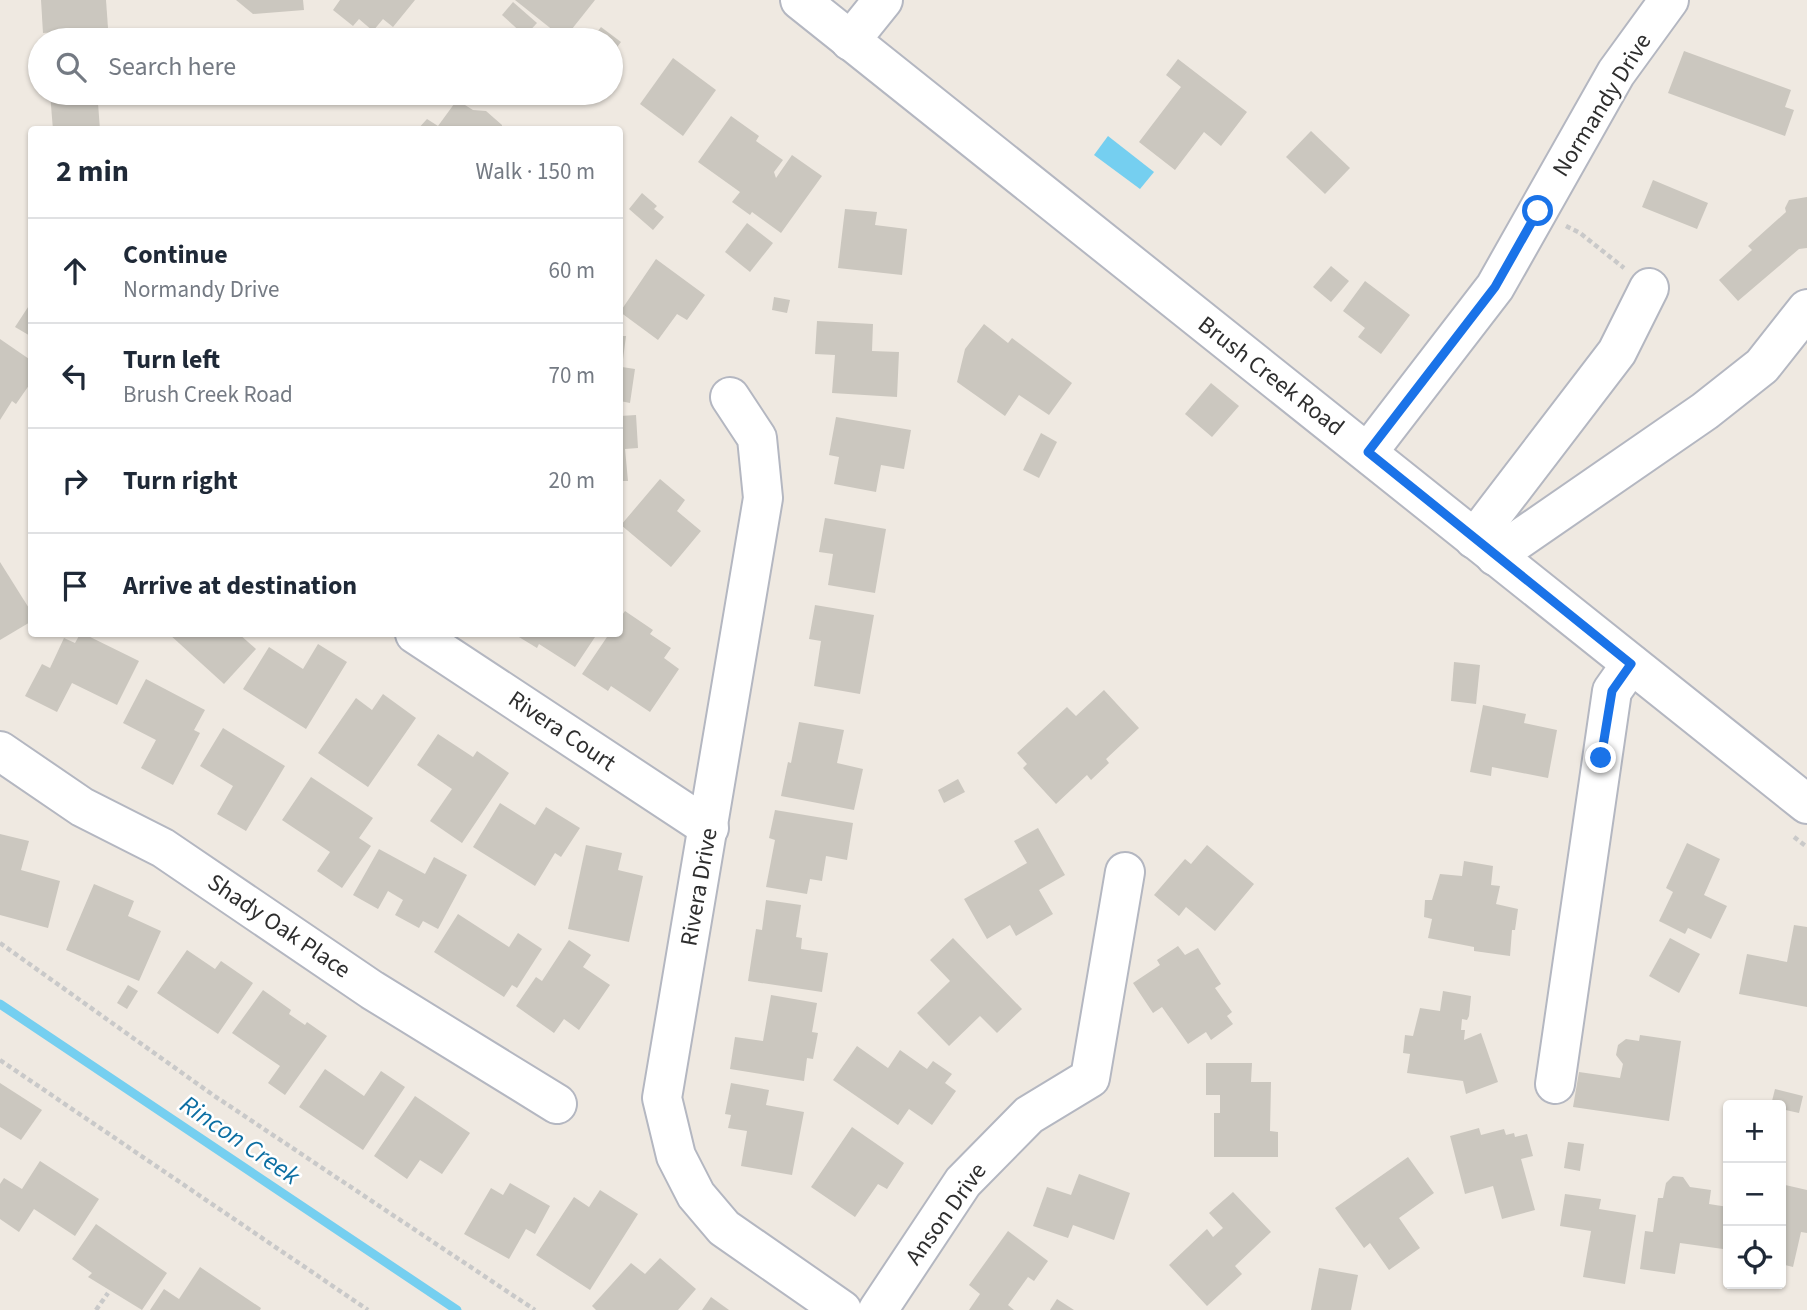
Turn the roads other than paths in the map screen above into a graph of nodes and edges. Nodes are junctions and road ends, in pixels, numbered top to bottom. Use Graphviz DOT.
graph roads {
  1 [pos="800,0"];
  2 [pos="883,0"];
  3 [pos="1669,0"];
  4 [pos="850,41"];
  5 [pos="1649,288"];
  6 [pos="1807,309"];
  7 [pos="730,397"];
  8 [pos="1368,452"];
  9 [pos="1485,547"];
  10 [pos="420,637"];
  11 [pos="1631,664"];
  12 [pos="0,751"];
  13 [pos="1807,804"];
  14 [pos="709,828"];
  15 [pos="1125,872"];
  16 [pos="1555,1084"];
  17 [pos="557,1104"];
  18 [pos="842,1310"];
  19 [pos="878,1310"];
  1 -- 4 [label="street, Brush Creek Road"];
  2 -- 4 [label="street"];
  3 -- 8 [label="street, Normandy Drive"];
  4 -- 8 [label="street, Brush Creek Road"];
  5 -- 9 [label="street"];
  6 -- 9 [label="street"];
  7 -- 14 [label="street, Rivera Drive"];
  8 -- 9 [label="street, Brush Creek Road"];
  9 -- 11 [label="street, Brush Creek Road"];
  10 -- 14 [label="street, Rivera Court"];
  11 -- 13 [label="street, Brush Creek Road"];
  11 -- 16 [label="street"];
  12 -- 17 [label="street, Shady Oak Place"];
  14 -- 18 [label="street, Rivera Drive"];
  15 -- 19 [label="street, Anson Drive"];
}
